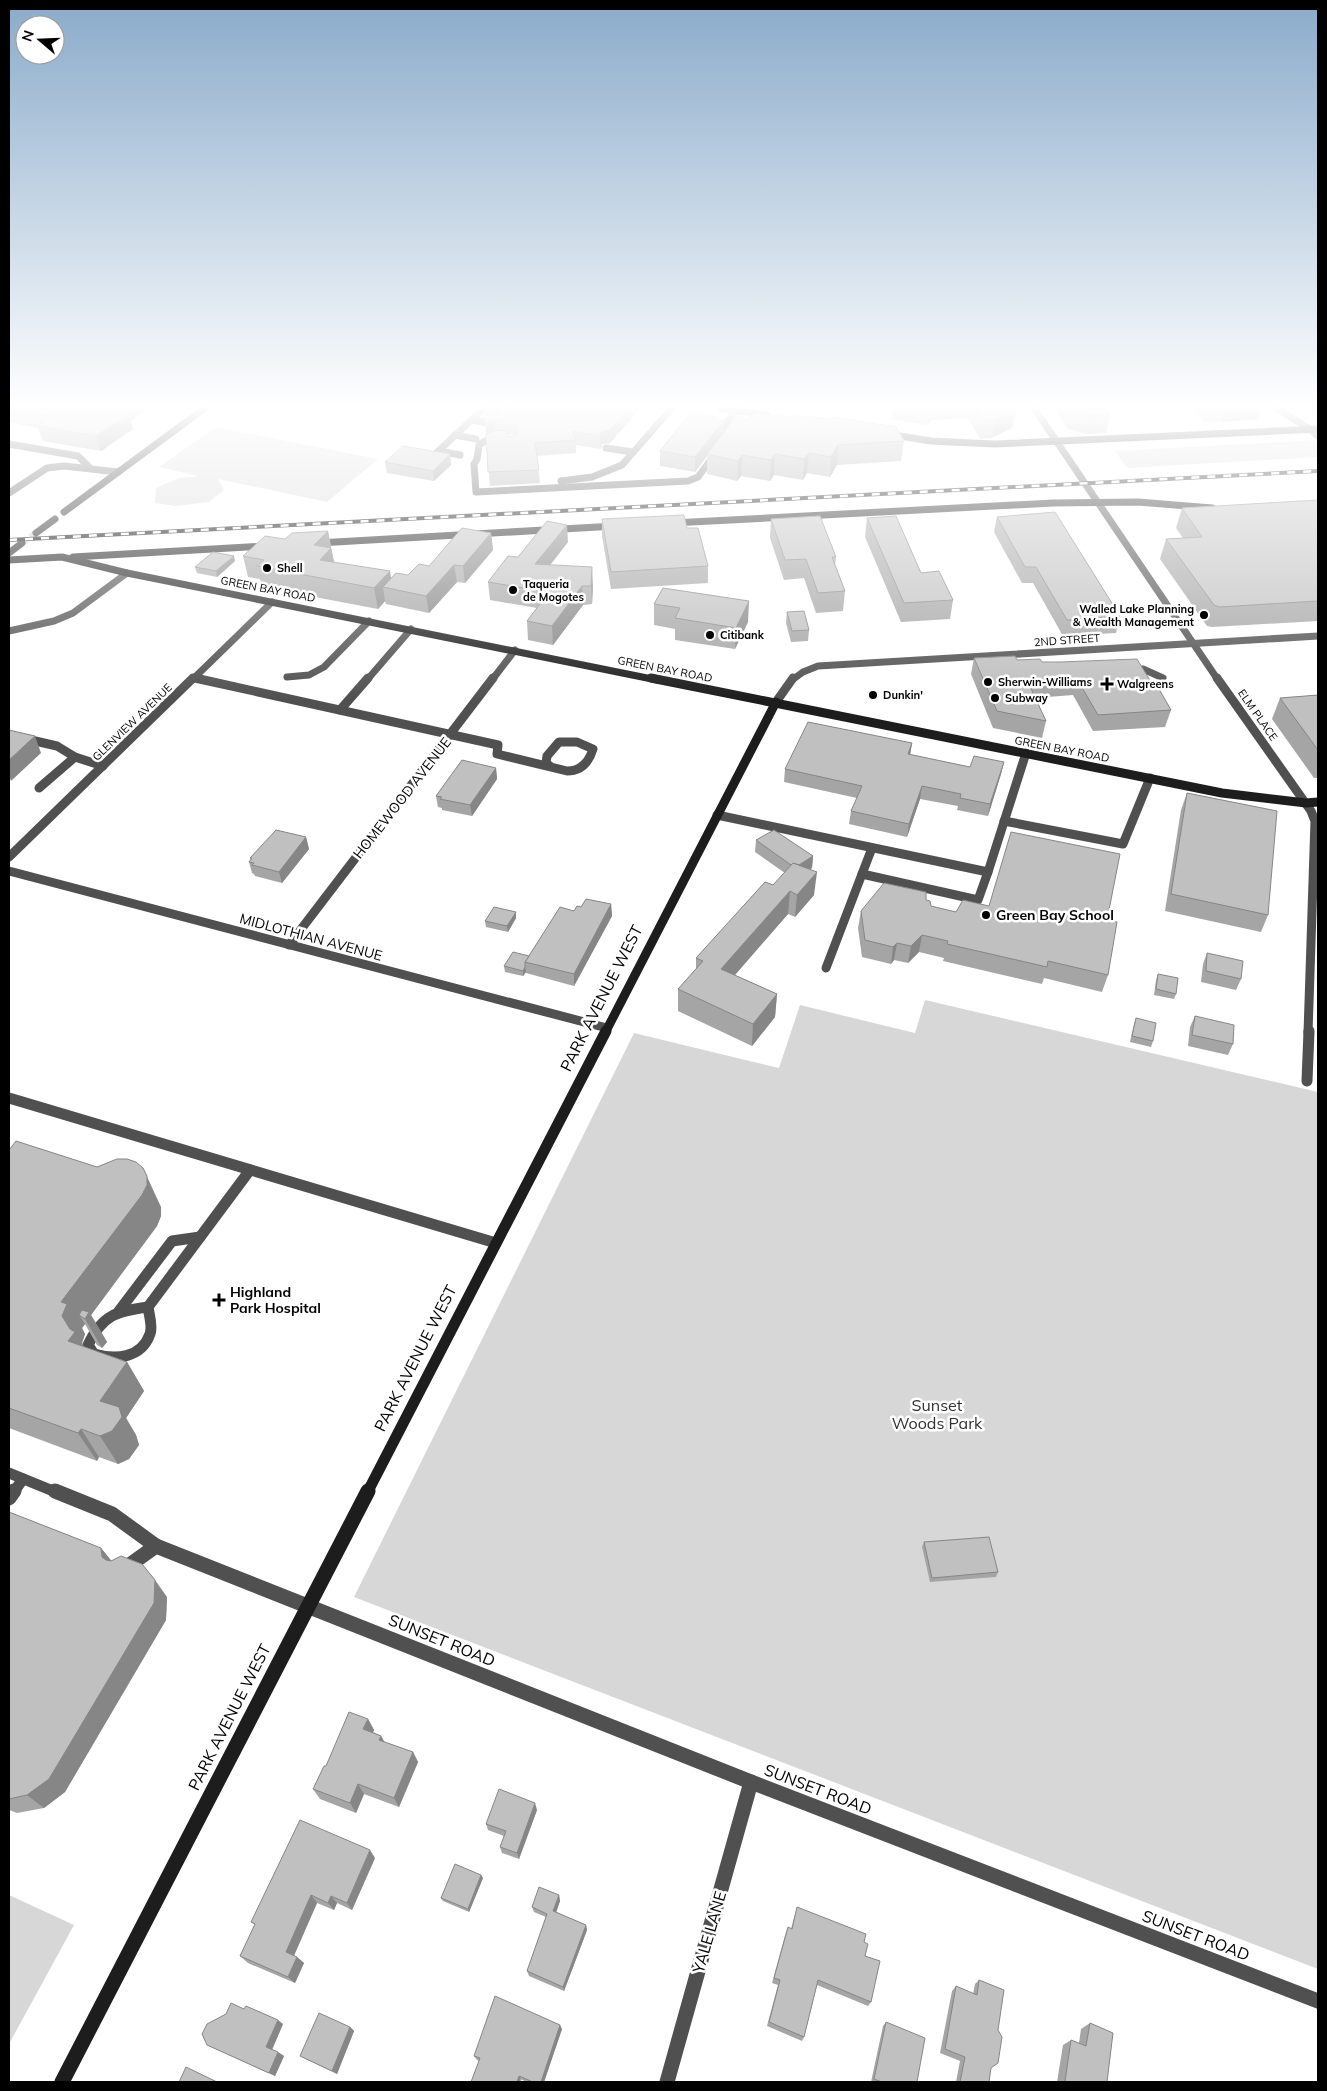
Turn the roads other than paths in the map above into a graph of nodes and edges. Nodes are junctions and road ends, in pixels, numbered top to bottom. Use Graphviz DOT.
graph roads {
  1 [pos="73,506"];
  2 [pos="972,506"];
  3 [pos="1100,506"];
  4 [pos="1185,506"];
  5 [pos="1217,508"];
  6 [pos="64,512"];
  7 [pos="55,519"];
  8 [pos="668,523"];
  9 [pos="618,526"];
  10 [pos="36,533"];
  11 [pos="22,543"];
  12 [pos="306,544"];
  13 [pos="277,545"];
  14 [pos="9,553"];
  15 [pos="62,558"];
  16 [pos="9,560"];
  17 [pos="126,573"];
  18 [pos="272,602"];
  19 [pos="369,621"];
  20 [pos="411,629"];
  21 [pos="9,631"];
  22 [pos="1318,636"];
  23 [pos="1193,644"];
  24 [pos="515,650"];
  25 [pos="818,666"];
  26 [pos="1123,670"];
  27 [pos="287,677"];
  28 [pos="194,678"];
  29 [pos="1163,678"];
  30 [pos="776,702"];
  31 [pos="340,710"];
  32 [pos="451,734"];
  33 [pos="9,735"];
  34 [pos="1026,753"];
  35 [pos="75,757"];
  36 [pos="103,766"];
  37 [pos="550,766"];
  38 [pos="1150,778"];
  39 [pos="40,788"];
  40 [pos="1318,802"];
  41 [pos="1306,803"];
  42 [pos="717,815"];
  43 [pos="1004,820"];
  44 [pos="872,848"];
  45 [pos="9,858"];
  46 [pos="9,871"];
  47 [pos="988,872"];
  48 [pos="862,874"];
  49 [pos="289,945"];
  50 [pos="826,968"];
  51 [pos="1315,982"];
  52 [pos="607,1028"];
  53 [pos="1307,1081"];
  54 [pos="9,1098"];
  55 [pos="250,1170"];
  56 [pos="200,1236"];
  57 [pos="496,1243"];
  58 [pos="148,1307"];
  59 [pos="119,1311"];
  60 [pos="9,1474"];
  61 [pos="23,1478"];
  62 [pos="9,1498"];
  63 [pos="156,1546"];
  64 [pos="123,1569"];
  65 [pos="308,1606"];
  66 [pos="750,1782"];
  67 [pos="1318,2001"];
  68 [pos="62,2082"];
  69 [pos="667,2082"];
  1 -- 6 [label="street"];
  2 -- 8 [label="street"];
  3 -- 23 [label="street, ELM PLACE"];
  4 -- 5 [label="street"];
  7 -- 10 [label="street"];
  9 -- 12 [label="street"];
  11 -- 14 [label="street"];
  13 -- 15 [label="street"];
  15 -- 16 [label="street, GREEN BAY ROAD"];
  15 -- 17 [label="street, GREEN BAY ROAD"];
  17 -- 18 [label="street, GREEN BAY ROAD"];
  17 -- 21 [label="street"];
  18 -- 19 [label="street, GREEN BAY ROAD"];
  18 -- 28 [label="street, GLENVIEW AVENUE"];
  19 -- 20 [label="street, GREEN BAY ROAD"];
  19 -- 27 [label="street"];
  20 -- 24 [label="street, GREEN BAY ROAD"];
  20 -- 31 [label="street"];
  22 -- 23 [label="street, 2ND STREET"];
  23 -- 25 [label="street, 2ND STREET"];
  23 -- 41 [label="street, ELM PLACE"];
  24 -- 30 [label="street, GREEN BAY ROAD"];
  24 -- 32 [label="street, HOMEWOOD AVENUE"];
  25 -- 30 [label="street, PARK AVENUE WEST"];
  26 -- 29 [label="street"];
  28 -- 31 [label="street"];
  28 -- 36 [label="street, GLENVIEW AVENUE"];
  30 -- 34 [label="street, GREEN BAY ROAD"];
  30 -- 42 [label="street, PARK AVENUE WEST"];
  31 -- 32 [label="street"];
  32 -- 37 [label="street"];
  32 -- 49 [label="street, HOMEWOOD AVENUE"];
  33 -- 35 [label="street"];
  34 -- 38 [label="street, GREEN BAY ROAD"];
  34 -- 43 [label="street"];
  35 -- 36 [label="street"];
  35 -- 39 [label="street"];
  36 -- 45 [label="street, GLENVIEW AVENUE"];
  37 -- 37 [label="street"];
  38 -- 41 [label="street, GREEN BAY ROAD"];
  38 -- 43 [label="street"];
  40 -- 41 [label="street, GREEN BAY ROAD"];
  41 -- 51 [label="street, ELM PLACE"];
  42 -- 44 [label="street"];
  42 -- 52 [label="street, PARK AVENUE WEST"];
  43 -- 47 [label="street"];
  44 -- 47 [label="street"];
  44 -- 48 [label="street"];
  46 -- 49 [label="street, MIDLOTHIAN AVENUE"];
  47 -- 48 [label="street"];
  48 -- 50 [label="street"];
  49 -- 52 [label="street, MIDLOTHIAN AVENUE"];
  51 -- 53 [label="street, ELM PLACE"];
  52 -- 57 [label="street, PARK AVENUE WEST"];
  54 -- 55 [label="street"];
  55 -- 56 [label="street"];
  55 -- 57 [label="street"];
  56 -- 58 [label="street"];
  56 -- 59 [label="street"];
  57 -- 65 [label="street, PARK AVENUE WEST"];
  58 -- 59 [label="street"];
  58 -- 59 [label="street"];
  60 -- 61 [label="street"];
  61 -- 62 [label="street"];
  61 -- 63 [label="street"];
  63 -- 64 [label="street"];
  63 -- 65 [label="street"];
  65 -- 66 [label="street, SUNSET ROAD"];
  65 -- 68 [label="street, PARK AVENUE WEST"];
  66 -- 67 [label="street, SUNSET ROAD"];
  66 -- 69 [label="street, YALE LANE"];
}
